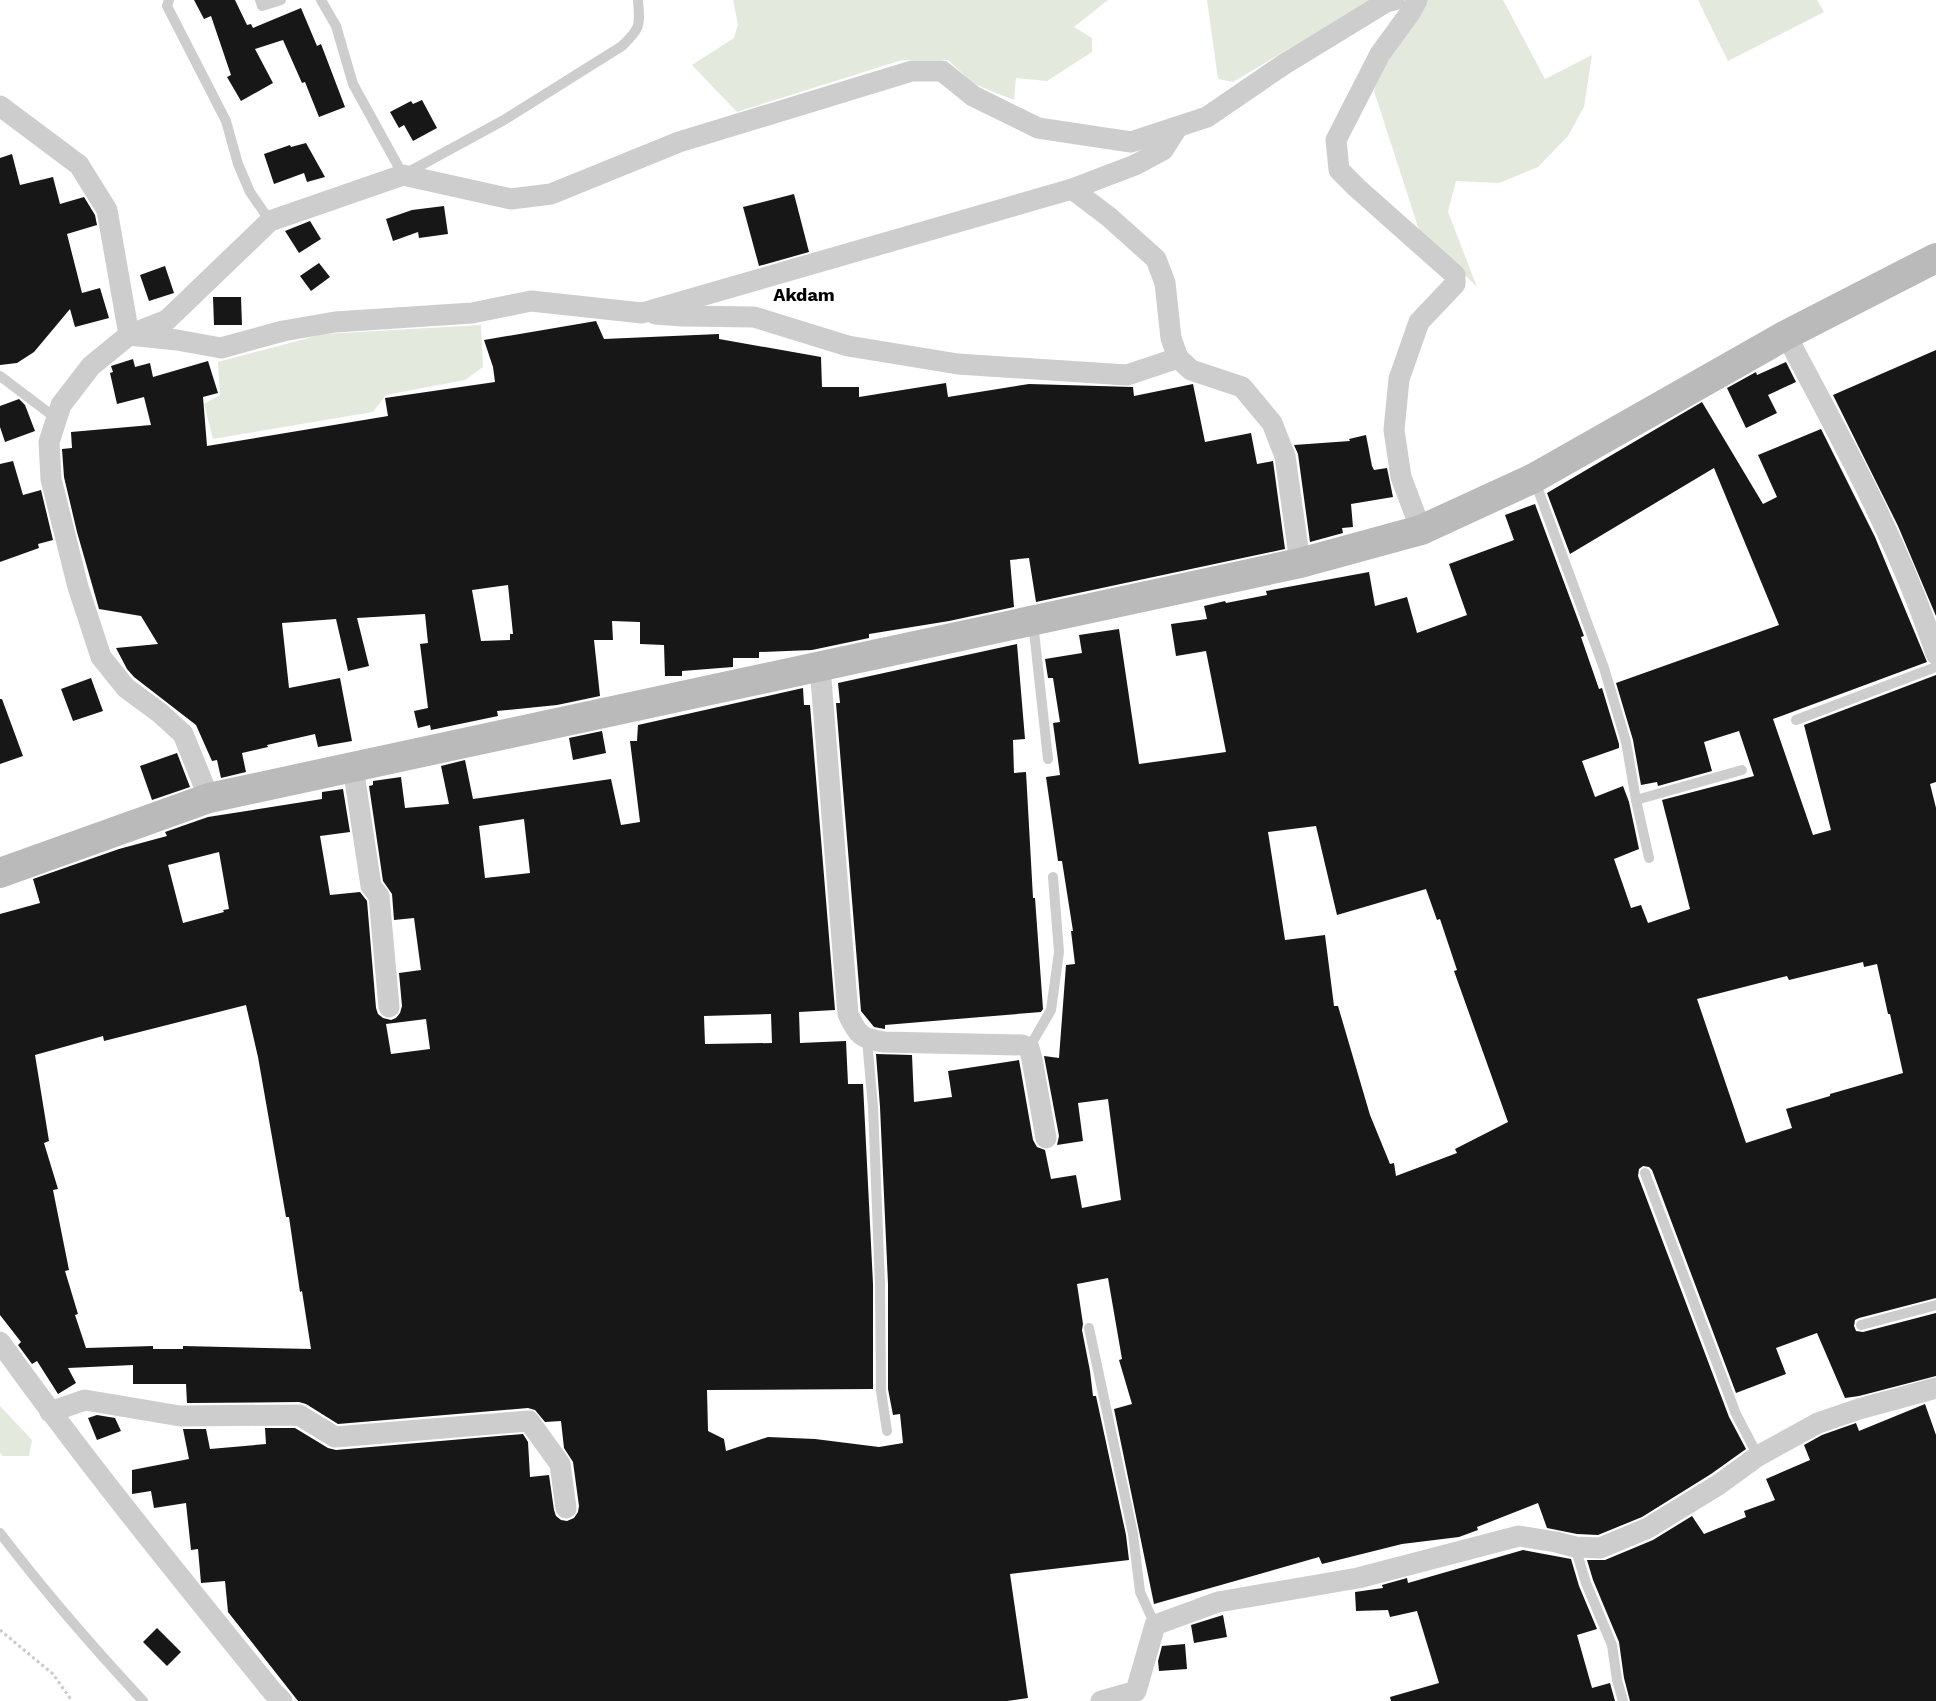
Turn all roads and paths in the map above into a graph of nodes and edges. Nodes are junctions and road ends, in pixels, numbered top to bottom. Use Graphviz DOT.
graph roads {
  1 [pos="169,0"];
  2 [pos="260,0"];
  3 [pos="281,0"];
  4 [pos="321,0"];
  5 [pos="638,0"];
  6 [pos="1394,0"];
  7 [pos="1417,0"];
  8 [pos="0,106"];
  9 [pos="1177,128"];
  10 [pos="403,175"];
  11 [pos="1072,189"];
  12 [pos="270,221"];
  13 [pos="1936,258"];
  14 [pos="642,313"];
  15 [pos="129,335"];
  16 [pos="1786,335"];
  17 [pos="1178,358"];
  18 [pos="0,376"];
  19 [pos="57,419"];
  20 [pos="1534,478"];
  21 [pos="1421,530"];
  22 [pos="1300,563"];
  23 [pos="1033,621"];
  24 [pos="1936,654"];
  25 [pos="820,666"];
  26 [pos="1936,667"];
  27 [pos="1796,720"];
  28 [pos="1048,759"];
  29 [pos="353,767"];
  30 [pos="1742,770"];
  31 [pos="210,798"];
  32 [pos="1636,800"];
  33 [pos="1649,858"];
  34 [pos="0,873"];
  35 [pos="1053,877"];
  36 [pos="389,1007"];
  37 [pos="867,1040"];
  38 [pos="1029,1048"];
  39 [pos="1046,1138"];
  40 [pos="1645,1173"];
  41 [pos="1936,1305"];
  42 [pos="1861,1325"];
  43 [pos="1089,1328"];
  44 [pos="0,1342"];
  45 [pos="1936,1388"];
  46 [pos="50,1412"];
  47 [pos="887,1431"];
  48 [pos="1758,1456"];
  49 [pos="566,1508"];
  50 [pos="0,1533"];
  51 [pos="1575,1547"];
  52 [pos="1155,1625"];
  53 [pos="0,1630"];
  54 [pos="72,1701"];
  55 [pos="143,1701"];
  56 [pos="282,1701"];
  57 [pos="1101,1701"];
  58 [pos="1623,1701"];
  1 -- 12 [label="lane"];
  2 -- 3 [label="lane"];
  4 -- 10 [label="lane"];
  5 -- 10 [label="lane"];
  6 -- 9 [label="street"];
  7 -- 21 [label="street"];
  8 -- 15 [label="street"];
  9 -- 10 [label="street"];
  9 -- 11 [label="street"];
  10 -- 12 [label="street"];
  11 -- 14 [label="street"];
  11 -- 17 [label="street"];
  12 -- 15 [label="street"];
  13 -- 16 [label="street"];
  14 -- 15 [label="street"];
  14 -- 17 [label="street"];
  15 -- 19 [label="street"];
  16 -- 20 [label="street"];
  16 -- 24 [label="street"];
  17 -- 22 [label="street"];
  18 -- 19 [label="lane"];
  19 -- 31 [label="street"];
  20 -- 21 [label="street"];
  20 -- 32 [label="lane"];
  21 -- 22 [label="street"];
  22 -- 23 [label="street"];
  23 -- 25 [label="street"];
  23 -- 28 [label="lane"];
  25 -- 29 [label="street"];
  25 -- 37 [label="street"];
  26 -- 27 [label="lane"];
  29 -- 31 [label="street"];
  29 -- 36 [label="street"];
  30 -- 32 [label="lane"];
  31 -- 34 [label="street"];
  32 -- 33 [label="lane"];
  35 -- 38 [label="lane"];
  37 -- 38 [label="street"];
  37 -- 47 [label="lane"];
  38 -- 39 [label="street"];
  40 -- 48 [label="lane"];
  41 -- 42 [label="lane"];
  43 -- 52 [label="lane"];
  44 -- 46 [label="street"];
  45 -- 48 [label="street"];
  46 -- 49 [label="street"];
  46 -- 56 [label="street"];
  48 -- 51 [label="street"];
  50 -- 55 [label="lane"];
  51 -- 52 [label="street"];
  51 -- 58 [label="lane"];
  52 -- 57 [label="street"];
  53 -- 54 [label="path"];
}
